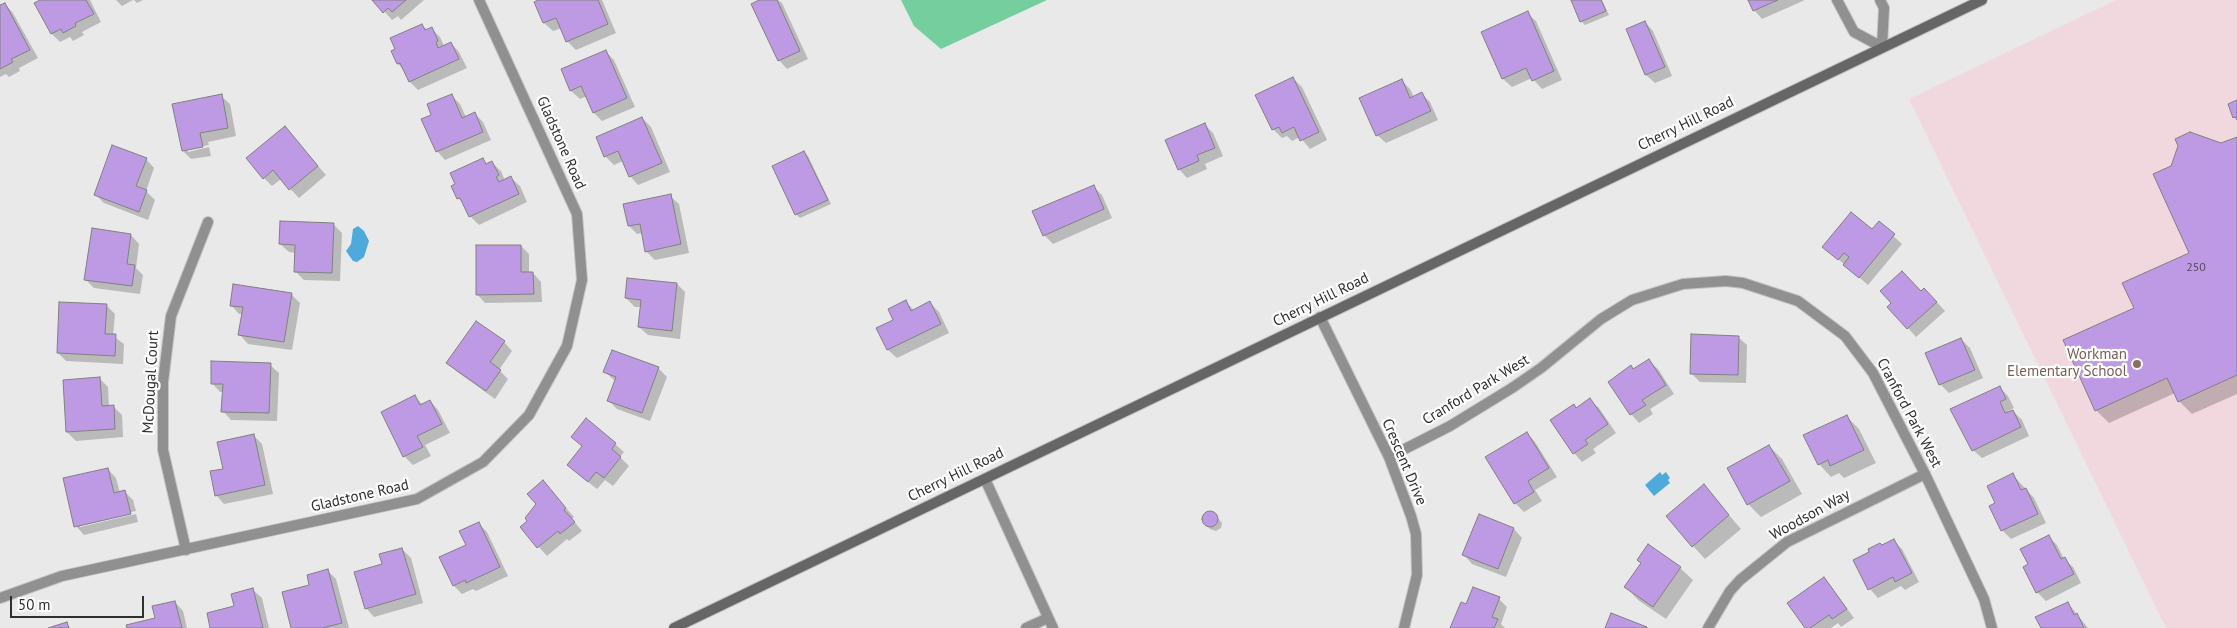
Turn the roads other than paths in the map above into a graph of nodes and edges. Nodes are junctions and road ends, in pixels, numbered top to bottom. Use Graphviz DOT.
graph roads {
  1 [pos="479,0"];
  2 [pos="1837,0"];
  3 [pos="1880,0"];
  4 [pos="1982,0"];
  5 [pos="1882,47"];
  6 [pos="208,222"];
  7 [pos="1320,317"];
  8 [pos="1389,457"];
  9 [pos="1925,474"];
  10 [pos="984,479"];
  11 [pos="186,550"];
  12 [pos="0,598"];
  13 [pos="1048,618"];
  14 [pos="674,628"];
  15 [pos="1026,628"];
  16 [pos="1053,628"];
  17 [pos="1404,628"];
  18 [pos="1708,628"];
  19 [pos="1992,628"];
  1 -- 11 [label="street, Gladstone Road"];
  2 -- 5 [label="street"];
  3 -- 5 [label="street"];
  4 -- 5 [label="main road, Cherry Hill Road"];
  5 -- 7 [label="main road, Cherry Hill Road"];
  6 -- 11 [label="street, McDougal Court"];
  7 -- 8 [label="street, Crescent Drive"];
  7 -- 10 [label="main road, Cherry Hill Road"];
  8 -- 9 [label="street, Cranford Park West"];
  8 -- 17 [label="street, Crescent Drive"];
  9 -- 18 [label="street, Woodson Way"];
  9 -- 19 [label="street, Cranford Park West"];
  10 -- 13 [label="street"];
  10 -- 14 [label="main road, Cherry Hill Road"];
  11 -- 12 [label="street, Gladstone Road"];
  13 -- 15 [label="street"];
  13 -- 16 [label="street"];
}
